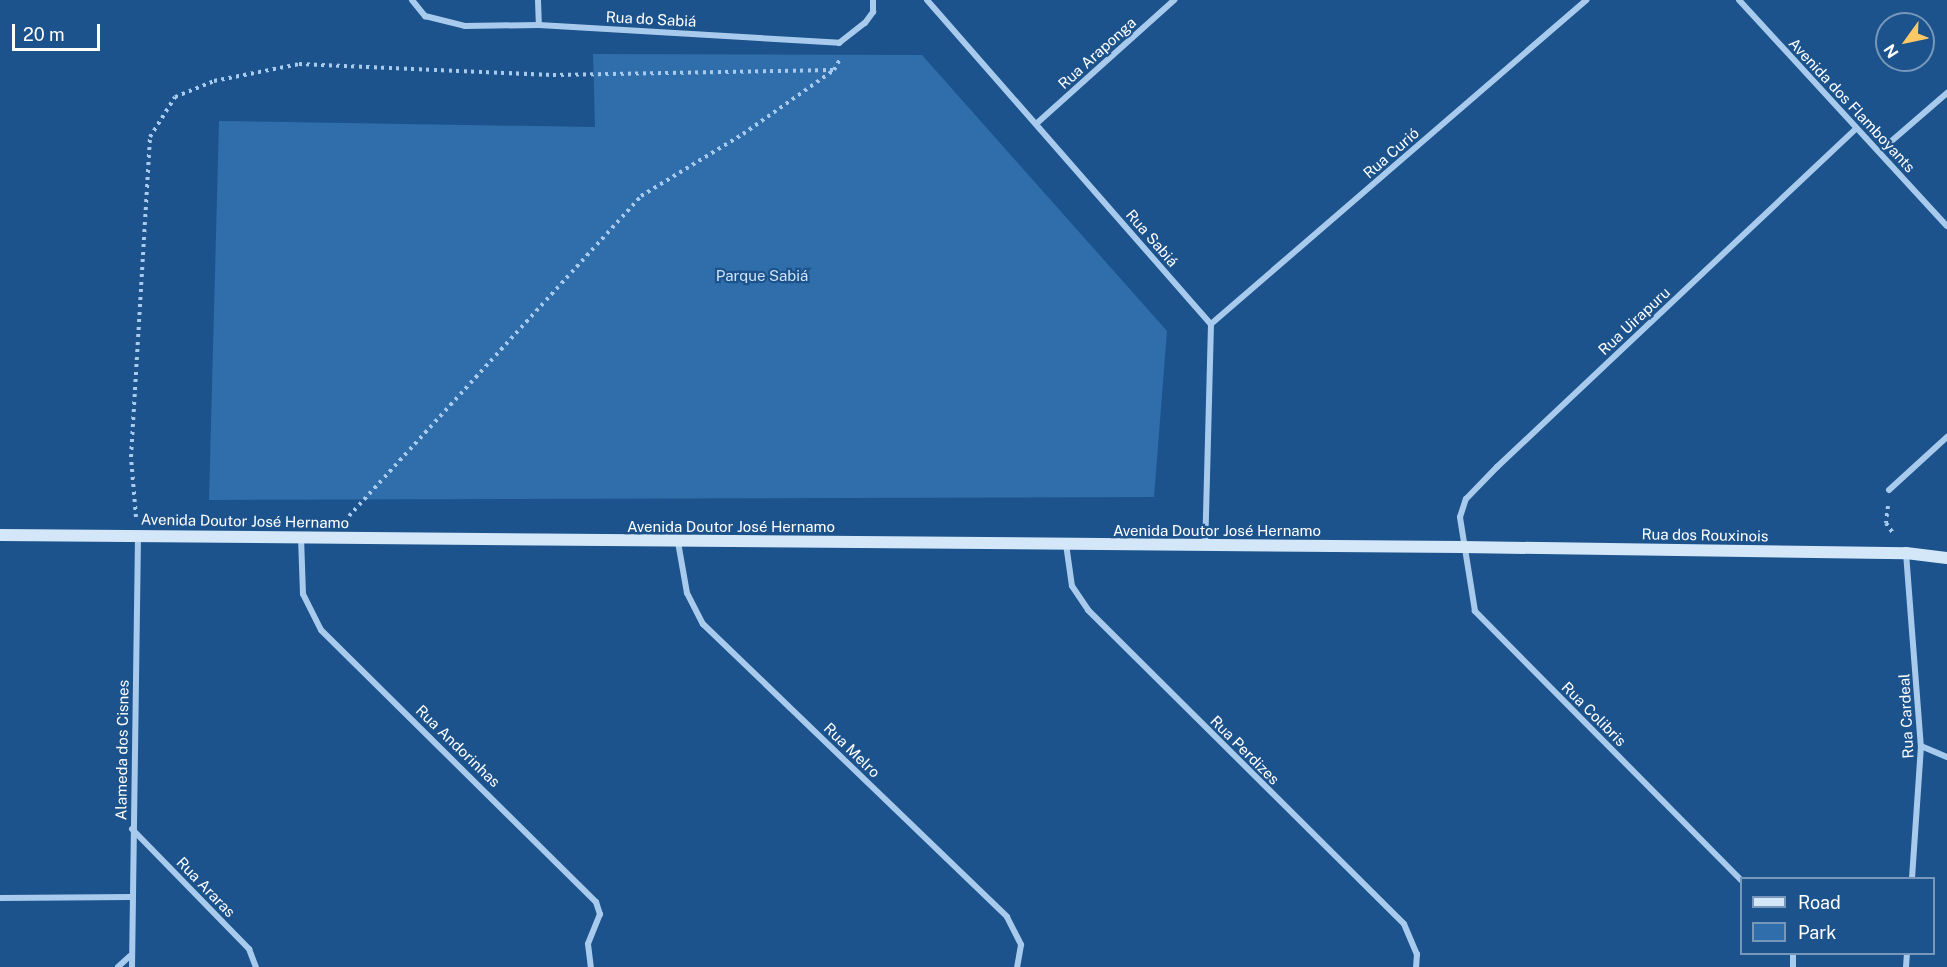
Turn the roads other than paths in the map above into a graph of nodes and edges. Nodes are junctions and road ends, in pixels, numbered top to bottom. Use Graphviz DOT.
graph roads {
  1 [pos="412,0"];
  2 [pos="538,0"];
  3 [pos="873,0"];
  4 [pos="927,0"];
  5 [pos="1174,0"];
  6 [pos="1587,0"];
  7 [pos="1739,0"];
  8 [pos="539,25"];
  9 [pos="1947,93"];
  10 [pos="1036,124"];
  11 [pos="1856,129"];
  12 [pos="1880,151"];
  13 [pos="1947,226"];
  14 [pos="1211,324"];
  15 [pos="1947,437"];
  16 [pos="1889,490"];
  17 [pos="138,534"];
  18 [pos="0,535"];
  19 [pos="301,537"];
  20 [pos="678,542"];
  21 [pos="1065,544"];
  22 [pos="1205,547"];
  23 [pos="1462,547"];
  24 [pos="1906,553"];
  25 [pos="1947,558"];
  26 [pos="1921,746"];
  27 [pos="1947,757"];
  28 [pos="132,828"];
  29 [pos="1912,877"];
  30 [pos="1740,879"];
  31 [pos="131,897"];
  32 [pos="0,898"];
  33 [pos="129,956"];
  34 [pos="118,967"];
  35 [pos="132,967"];
  36 [pos="256,967"];
  37 [pos="591,967"];
  38 [pos="1017,967"];
  39 [pos="1416,967"];
  1 -- 8 [label="street, Rua do Sabiá"];
  2 -- 8 [label="street"];
  3 -- 8 [label="street, Rua do Sabiá"];
  4 -- 10 [label="street, Rua Sabiá"];
  5 -- 10 [label="street, Rua Araponga"];
  6 -- 14 [label="street, Rua Curió"];
  7 -- 11 [label="street, Avenida dos Flamboyants"];
  9 -- 12 [label="street"];
  10 -- 14 [label="street, Rua Sabiá"];
  11 -- 12 [label="street, Avenida dos Flamboyants"];
  11 -- 23 [label="street, Rua Uirapuru"];
  12 -- 13 [label="street, Avenida dos Flamboyants"];
  14 -- 22 [label="street"];
  15 -- 16 [label="street"];
  17 -- 18 [label="street, Avenida Doutor José Hernamo"];
  17 -- 19 [label="street, Avenida Doutor José Hernamo"];
  17 -- 28 [label="street, Alameda dos Cisnes"];
  19 -- 20 [label="street, Avenida Doutor José Hernamo"];
  19 -- 37 [label="street, Rua Andorinhas"];
  20 -- 21 [label="street, Avenida Doutor José Hernamo"];
  20 -- 38 [label="street, Rua Melro"];
  21 -- 22 [label="street, Avenida Doutor José Hernamo"];
  21 -- 39 [label="street, Rua Perdizes"];
  22 -- 23 [label="street, Avenida Doutor José Hernamo"];
  23 -- 24 [label="street, Rua dos Rouxinois"];
  23 -- 30 [label="street, Rua Colibris"];
  24 -- 25 [label="street, Rua dos Rouxinois"];
  24 -- 26 [label="street, Rua Cardeal"];
  26 -- 27 [label="street"];
  26 -- 29 [label="street, Rua Cardeal"];
  28 -- 31 [label="street, Alameda dos Cisnes"];
  28 -- 36 [label="street, Rua Araras"];
  31 -- 32 [label="street"];
  31 -- 33 [label="street, Alameda dos Cisnes"];
  33 -- 34 [label="street"];
  33 -- 35 [label="street, Alameda dos Cisnes"];
}
